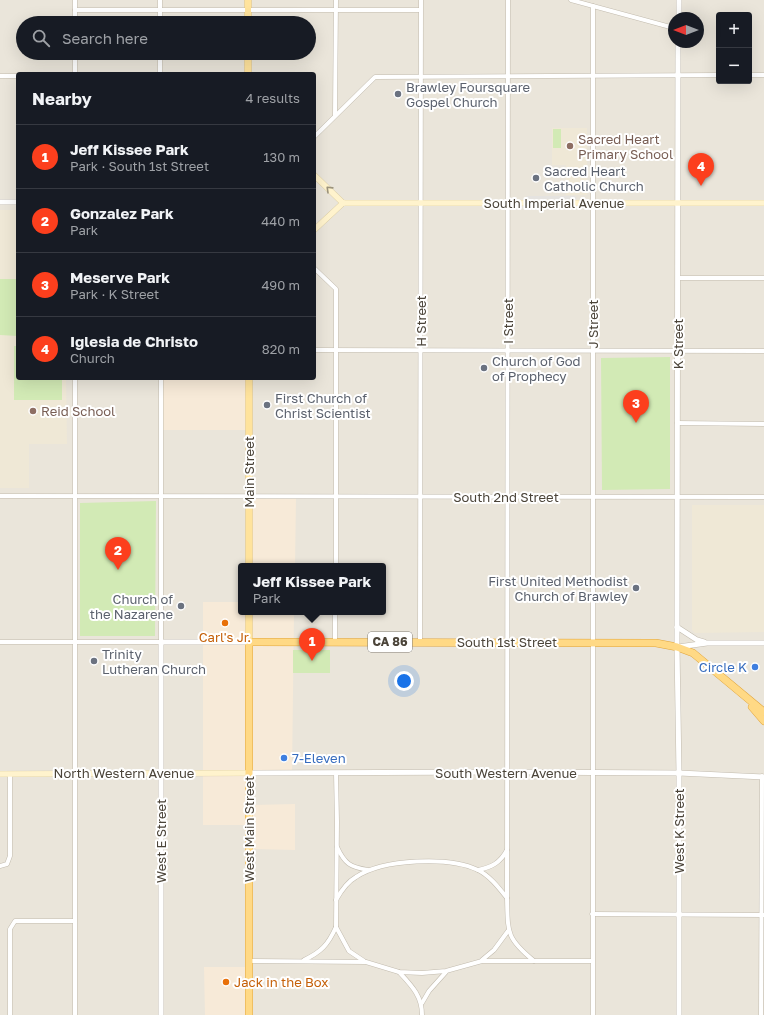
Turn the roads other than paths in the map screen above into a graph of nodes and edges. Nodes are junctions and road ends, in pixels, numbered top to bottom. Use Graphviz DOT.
graph roads {
  1 [pos="75,0"];
  2 [pos="160,0"];
  3 [pos="248,0"];
  4 [pos="336,0"];
  5 [pos="421,0"];
  6 [pos="508,0"];
  7 [pos="571,0"];
  8 [pos="679,0"];
  9 [pos="593,6"];
  10 [pos="75,10"];
  11 [pos="160,10"];
  12 [pos="248,10"];
  13 [pos="336,10"];
  14 [pos="420,10"];
  15 [pos="678,12"];
  16 [pos="75,16"];
  17 [pos="160,16"];
  18 [pos="248,16"];
  19 [pos="668,26"];
  20 [pos="678,48"];
  21 [pos="75,60"];
  22 [pos="160,60"];
  23 [pos="248,60"];
  24 [pos="75,72"];
  25 [pos="160,72"];
  26 [pos="248,72"];
  27 [pos="678,74"];
  28 [pos="716,75"];
  29 [pos="752,75"];
  30 [pos="764,75"];
  31 [pos="0,76"];
  32 [pos="16,76"];
  33 [pos="421,76"];
  34 [pos="508,76"];
  35 [pos="594,76"];
  36 [pos="335,115"];
  37 [pos="316,135"];
  38 [pos="316,177"];
  39 [pos="0,202"];
  40 [pos="16,202"];
  41 [pos="343,203"];
  42 [pos="421,203"];
  43 [pos="508,203"];
  44 [pos="593,203"];
  45 [pos="678,203"];
  46 [pos="764,203"];
  47 [pos="316,228"];
  48 [pos="316,270"];
  49 [pos="678,278"];
  50 [pos="764,278"];
  51 [pos="316,350"];
  52 [pos="336,350"];
  53 [pos="421,350"];
  54 [pos="508,350"];
  55 [pos="593,351"];
  56 [pos="678,351"];
  57 [pos="764,351"];
  58 [pos="75,380"];
  59 [pos="160,380"];
  60 [pos="249,380"];
  61 [pos="678,423"];
  62 [pos="764,424"];
  63 [pos="0,496"];
  64 [pos="161,496"];
  65 [pos="76,497"];
  66 [pos="249,497"];
  67 [pos="336,497"];
  68 [pos="420,497"];
  69 [pos="508,497"];
  70 [pos="764,497"];
  71 [pos="593,498"];
  72 [pos="677,498"];
  73 [pos="249,563"];
  74 [pos="336,563"];
  75 [pos="249,615"];
  76 [pos="335,615"];
  77 [pos="677,627"];
  78 [pos="0,642"];
  79 [pos="162,642"];
  80 [pos="248,642"];
  81 [pos="335,642"];
  82 [pos="507,642"];
  83 [pos="593,642"];
  84 [pos="76,643"];
  85 [pos="420,643"];
  86 [pos="707,643"];
  87 [pos="764,643"];
  88 [pos="677,647"];
  89 [pos="743,696"];
  90 [pos="764,712"];
  91 [pos="764,721"];
  92 [pos="507,772"];
  93 [pos="162,773"];
  94 [pos="249,773"];
  95 [pos="336,773"];
  96 [pos="593,773"];
  97 [pos="679,773"];
  98 [pos="0,774"];
  99 [pos="10,774"];
  100 [pos="76,774"];
  101 [pos="763,776"];
  102 [pos="336,845"];
  103 [pos="507,849"];
  104 [pos="0,866"];
  105 [pos="368,870"];
  106 [pos="478,870"];
  107 [pos="507,898"];
  108 [pos="336,900"];
  109 [pos="592,914"];
  110 [pos="680,915"];
  111 [pos="763,915"];
  112 [pos="74,921"];
  113 [pos="336,927"];
  114 [pos="508,931"];
  115 [pos="249,961"];
  116 [pos="304,961"];
  117 [pos="482,961"];
  118 [pos="534,961"];
  119 [pos="592,961"];
  120 [pos="366,962"];
  121 [pos="446,971"];
  122 [pos="399,972"];
  123 [pos="763,979"];
  124 [pos="422,1003"];
  125 [pos="10,1015"];
  126 [pos="74,1015"];
  127 [pos="162,1015"];
  128 [pos="249,1015"];
  129 [pos="422,1015"];
  130 [pos="593,1015"];
  131 [pos="679,1015"];
  132 [pos="761,1015"];
  1 -- 10 [label="street"];
  2 -- 11 [label="street"];
  3 -- 12 [label="main road"];
  4 -- 13 [label="street"];
  5 -- 14 [label="street, H Street"];
  6 -- 34 [label="street, I Street"];
  7 -- 9 [label="street"];
  8 -- 15 [label="street"];
  9 -- 19 [label="street"];
  9 -- 35 [label="street, J Street"];
  10 -- 11 [label="street"];
  10 -- 16 [label="street"];
  11 -- 12 [label="street"];
  11 -- 17 [label="street"];
  12 -- 13 [label="street"];
  12 -- 18 [label="main road"];
  13 -- 14 [label="street"];
  13 -- 36 [label="street"];
  14 -- 33 [label="street, H Street"];
  20 -- 27 [label="street, K Street"];
  21 -- 24 [label="street"];
  22 -- 25 [label="street"];
  23 -- 26 [label="main road"];
  27 -- 28 [label="street"];
  27 -- 35 [label="street"];
  27 -- 45 [label="street, K Street"];
  29 -- 30 [label="street"];
  31 -- 32 [label="street"];
  33 -- 34 [label="street"];
  33 -- 36 [label="street"];
  33 -- 42 [label="street, H Street"];
  34 -- 35 [label="street"];
  34 -- 43 [label="street, I Street"];
  35 -- 44 [label="street, J Street"];
  36 -- 37 [label="street"];
  41 -- 38 [label="main road, one-way"];
  39 -- 40 [label="street"];
  41 -- 42 [label="main road, South Imperial Avenue"];
  41 -- 47 [label="main road"];
  42 -- 43 [label="main road, South Imperial Avenue"];
  42 -- 53 [label="street, H Street"];
  43 -- 44 [label="main road, South Imperial Avenue"];
  43 -- 54 [label="street, I Street"];
  44 -- 45 [label="main road, South Imperial Avenue"];
  44 -- 55 [label="street, J Street"];
  45 -- 46 [label="main road, South Imperial Avenue"];
  45 -- 49 [label="street, K Street"];
  48 -- 52 [label="street"];
  49 -- 50 [label="street"];
  49 -- 56 [label="street, K Street"];
  51 -- 52 [label="street"];
  52 -- 53 [label="street"];
  52 -- 67 [label="street"];
  53 -- 54 [label="street"];
  53 -- 68 [label="street, H Street"];
  54 -- 55 [label="street"];
  54 -- 69 [label="street, I Street"];
  55 -- 56 [label="street"];
  55 -- 71 [label="street, J Street"];
  56 -- 57 [label="street"];
  56 -- 61 [label="street, K Street"];
  58 -- 65 [label="street"];
  59 -- 64 [label="street"];
  60 -- 66 [label="main road, Main Street"];
  61 -- 62 [label="street"];
  61 -- 72 [label="street, K Street"];
  63 -- 65 [label="street, South 2nd Street"];
  64 -- 65 [label="street, South 2nd Street"];
  64 -- 66 [label="street, South 2nd Street"];
  64 -- 79 [label="street"];
  65 -- 84 [label="street"];
  66 -- 67 [label="street, South 2nd Street"];
  66 -- 73 [label="main road, Main Street"];
  67 -- 68 [label="street, South 2nd Street"];
  67 -- 74 [label="street"];
  68 -- 69 [label="street, South 2nd Street"];
  68 -- 85 [label="street, H Street"];
  69 -- 71 [label="street, South 2nd Street"];
  69 -- 82 [label="street, I Street"];
  70 -- 72 [label="street, South 2nd Street"];
  71 -- 72 [label="street, South 2nd Street"];
  71 -- 83 [label="street, J Street"];
  72 -- 77 [label="street, K Street"];
  75 -- 80 [label="main road"];
  76 -- 81 [label="street"];
  77 -- 86 [label="street"];
  77 -- 88 [label="street, K Street"];
  78 -- 84 [label="street"];
  79 -- 80 [label="street"];
  79 -- 84 [label="street"];
  79 -- 93 [label="street, West E Street"];
  80 -- 81 [label="highway, South 1st Street / CA 86"];
  80 -- 94 [label="highway, West Main Street"];
  81 -- 85 [label="highway, South 1st Street / CA 86"];
  82 -- 83 [label="highway, South 1st Street / CA 86"];
  82 -- 85 [label="highway, South 1st Street / CA 86"];
  82 -- 92 [label="street, I Street"];
  83 -- 88 [label="highway, South 1st Street / CA 86"];
  83 -- 96 [label="street, J Street"];
  84 -- 100 [label="street"];
  86 -- 87 [label="street, South 1st Street"];
  86 -- 88 [label="street, South 1st Street"];
  88 -- 89 [label="highway, CA 86"];
  88 -- 97 [label="street, West K Street"];
  89 -- 90 [label="highway, CA 86"];
  89 -- 91 [label="highway, CA 86"];
  92 -- 95 [label="street, South Western Avenue"];
  92 -- 96 [label="street, South Western Avenue"];
  92 -- 103 [label="street, I Street"];
  93 -- 94 [label="main road, North Western Avenue"];
  93 -- 100 [label="main road, North Western Avenue"];
  93 -- 127 [label="street, West E Street"];
  94 -- 95 [label="street, South Western Avenue"];
  94 -- 115 [label="highway, West Main Street"];
  95 -- 102 [label="street"];
  96 -- 97 [label="street, South Western Avenue"];
  96 -- 109 [label="street, J Street"];
  97 -- 101 [label="street, South Western Avenue"];
  97 -- 110 [label="street, West K Street"];
  98 -- 99 [label="main road, North Western Avenue"];
  99 -- 100 [label="main road, North Western Avenue"];
  99 -- 104 [label="street"];
  100 -- 112 [label="street"];
  101 -- 111 [label="street"];
  102 -- 105 [label="street"];
  102 -- 108 [label="street"];
  103 -- 106 [label="street"];
  103 -- 107 [label="street, I Street"];
  105 -- 106 [label="street"];
  105 -- 108 [label="street"];
  106 -- 107 [label="street"];
  107 -- 114 [label="street, I Street"];
  108 -- 113 [label="street"];
  109 -- 110 [label="street"];
  109 -- 119 [label="street, J Street"];
  110 -- 111 [label="street"];
  110 -- 131 [label="street, West K Street"];
  111 -- 123 [label="street"];
  112 -- 125 [label="street"];
  112 -- 126 [label="street"];
  113 -- 116 [label="street"];
  113 -- 120 [label="street"];
  114 -- 117 [label="street"];
  114 -- 118 [label="street"];
  115 -- 116 [label="street"];
  115 -- 128 [label="highway, West Main Street"];
  116 -- 120 [label="street"];
  117 -- 118 [label="street"];
  117 -- 121 [label="street"];
  118 -- 119 [label="street"];
  119 -- 130 [label="street, J Street"];
  120 -- 122 [label="street"];
  121 -- 122 [label="street"];
  121 -- 124 [label="street"];
  122 -- 124 [label="street"];
  123 -- 132 [label="street"];
  124 -- 129 [label="street"];
}
